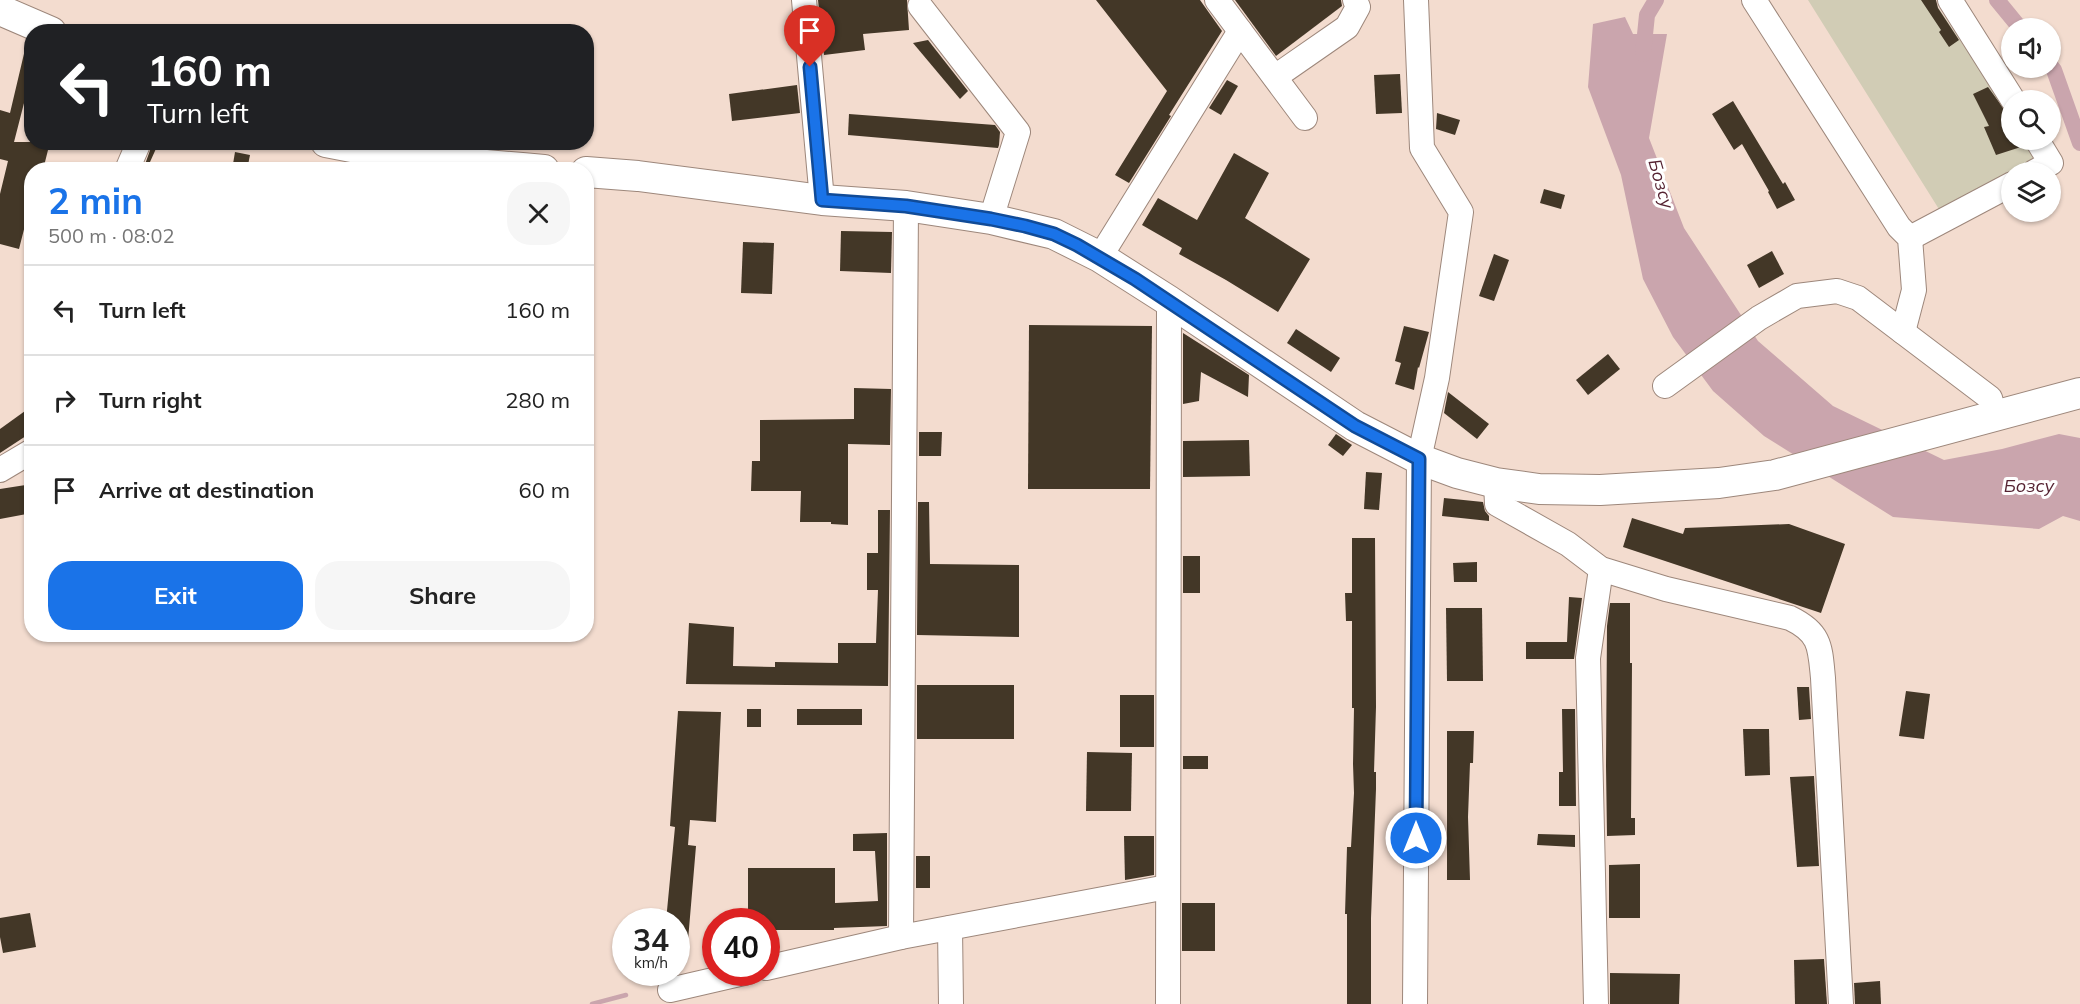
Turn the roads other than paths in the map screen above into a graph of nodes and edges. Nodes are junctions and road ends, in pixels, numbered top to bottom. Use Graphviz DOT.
graph roads {
  1 [pos="804,0"];
  2 [pos="1217,0"];
  3 [pos="1355,0"];
  4 [pos="1416,0"];
  5 [pos="1754,0"];
  6 [pos="1950,0"];
  7 [pos="920,6"];
  8 [pos="0,9"];
  9 [pos="33,24"];
  10 [pos="1240,31"];
  11 [pos="1275,77"];
  12 [pos="2007,90"];
  13 [pos="1305,118"];
  14 [pos="365,150"];
  15 [pos="450,162"];
  16 [pos="594,173"];
  17 [pos="2001,190"];
  18 [pos="822,200"];
  19 [pos="906,206"];
  20 [pos="991,219"];
  21 [pos="1910,238"];
  22 [pos="1100,257"];
  23 [pos="1169,301"];
  24 [pos="1903,332"];
  25 [pos="1665,386"];
  26 [pos="2080,393"];
  27 [pos="1995,416"];
  28 [pos="24,456"];
  29 [pos="1419,459"];
  30 [pos="0,470"];
  31 [pos="1496,483"];
  32 [pos="1601,569"];
  33 [pos="1167,887"];
  34 [pos="950,928"];
  35 [pos="901,937"];
  36 [pos="780,965"];
  37 [pos="702,983"];
  38 [pos="670,990"];
  39 [pos="951,1004"];
  40 [pos="1168,1004"];
  41 [pos="1415,1004"];
  42 [pos="1596,1004"];
  43 [pos="1841,1004"];
  1 -- 18 [label="street"];
  2 -- 10 [label="street"];
  3 -- 11 [label="street"];
  4 -- 29 [label="street"];
  5 -- 21 [label="street"];
  6 -- 12 [label="street"];
  7 -- 20 [label="street"];
  8 -- 9 [label="main road"];
  10 -- 11 [label="street"];
  10 -- 22 [label="street"];
  11 -- 13 [label="street"];
  14 -- 15 [label="main road"];
  16 -- 18 [label="main road"];
  17 -- 21 [label="street"];
  18 -- 19 [label="main road"];
  19 -- 20 [label="main road"];
  19 -- 35 [label="street"];
  20 -- 22 [label="main road"];
  21 -- 24 [label="street"];
  22 -- 23 [label="main road"];
  23 -- 29 [label="main road"];
  23 -- 33 [label="street"];
  24 -- 25 [label="street"];
  24 -- 27 [label="street"];
  26 -- 27 [label="main road"];
  27 -- 31 [label="main road"];
  28 -- 30 [label="street"];
  29 -- 31 [label="main road"];
  29 -- 41 [label="street"];
  31 -- 32 [label="street"];
  32 -- 42 [label="street"];
  32 -- 43 [label="street"];
  33 -- 34 [label="street"];
  33 -- 40 [label="street"];
  34 -- 35 [label="street"];
  34 -- 39 [label="street"];
  35 -- 36 [label="street"];
  37 -- 38 [label="street"];
}
